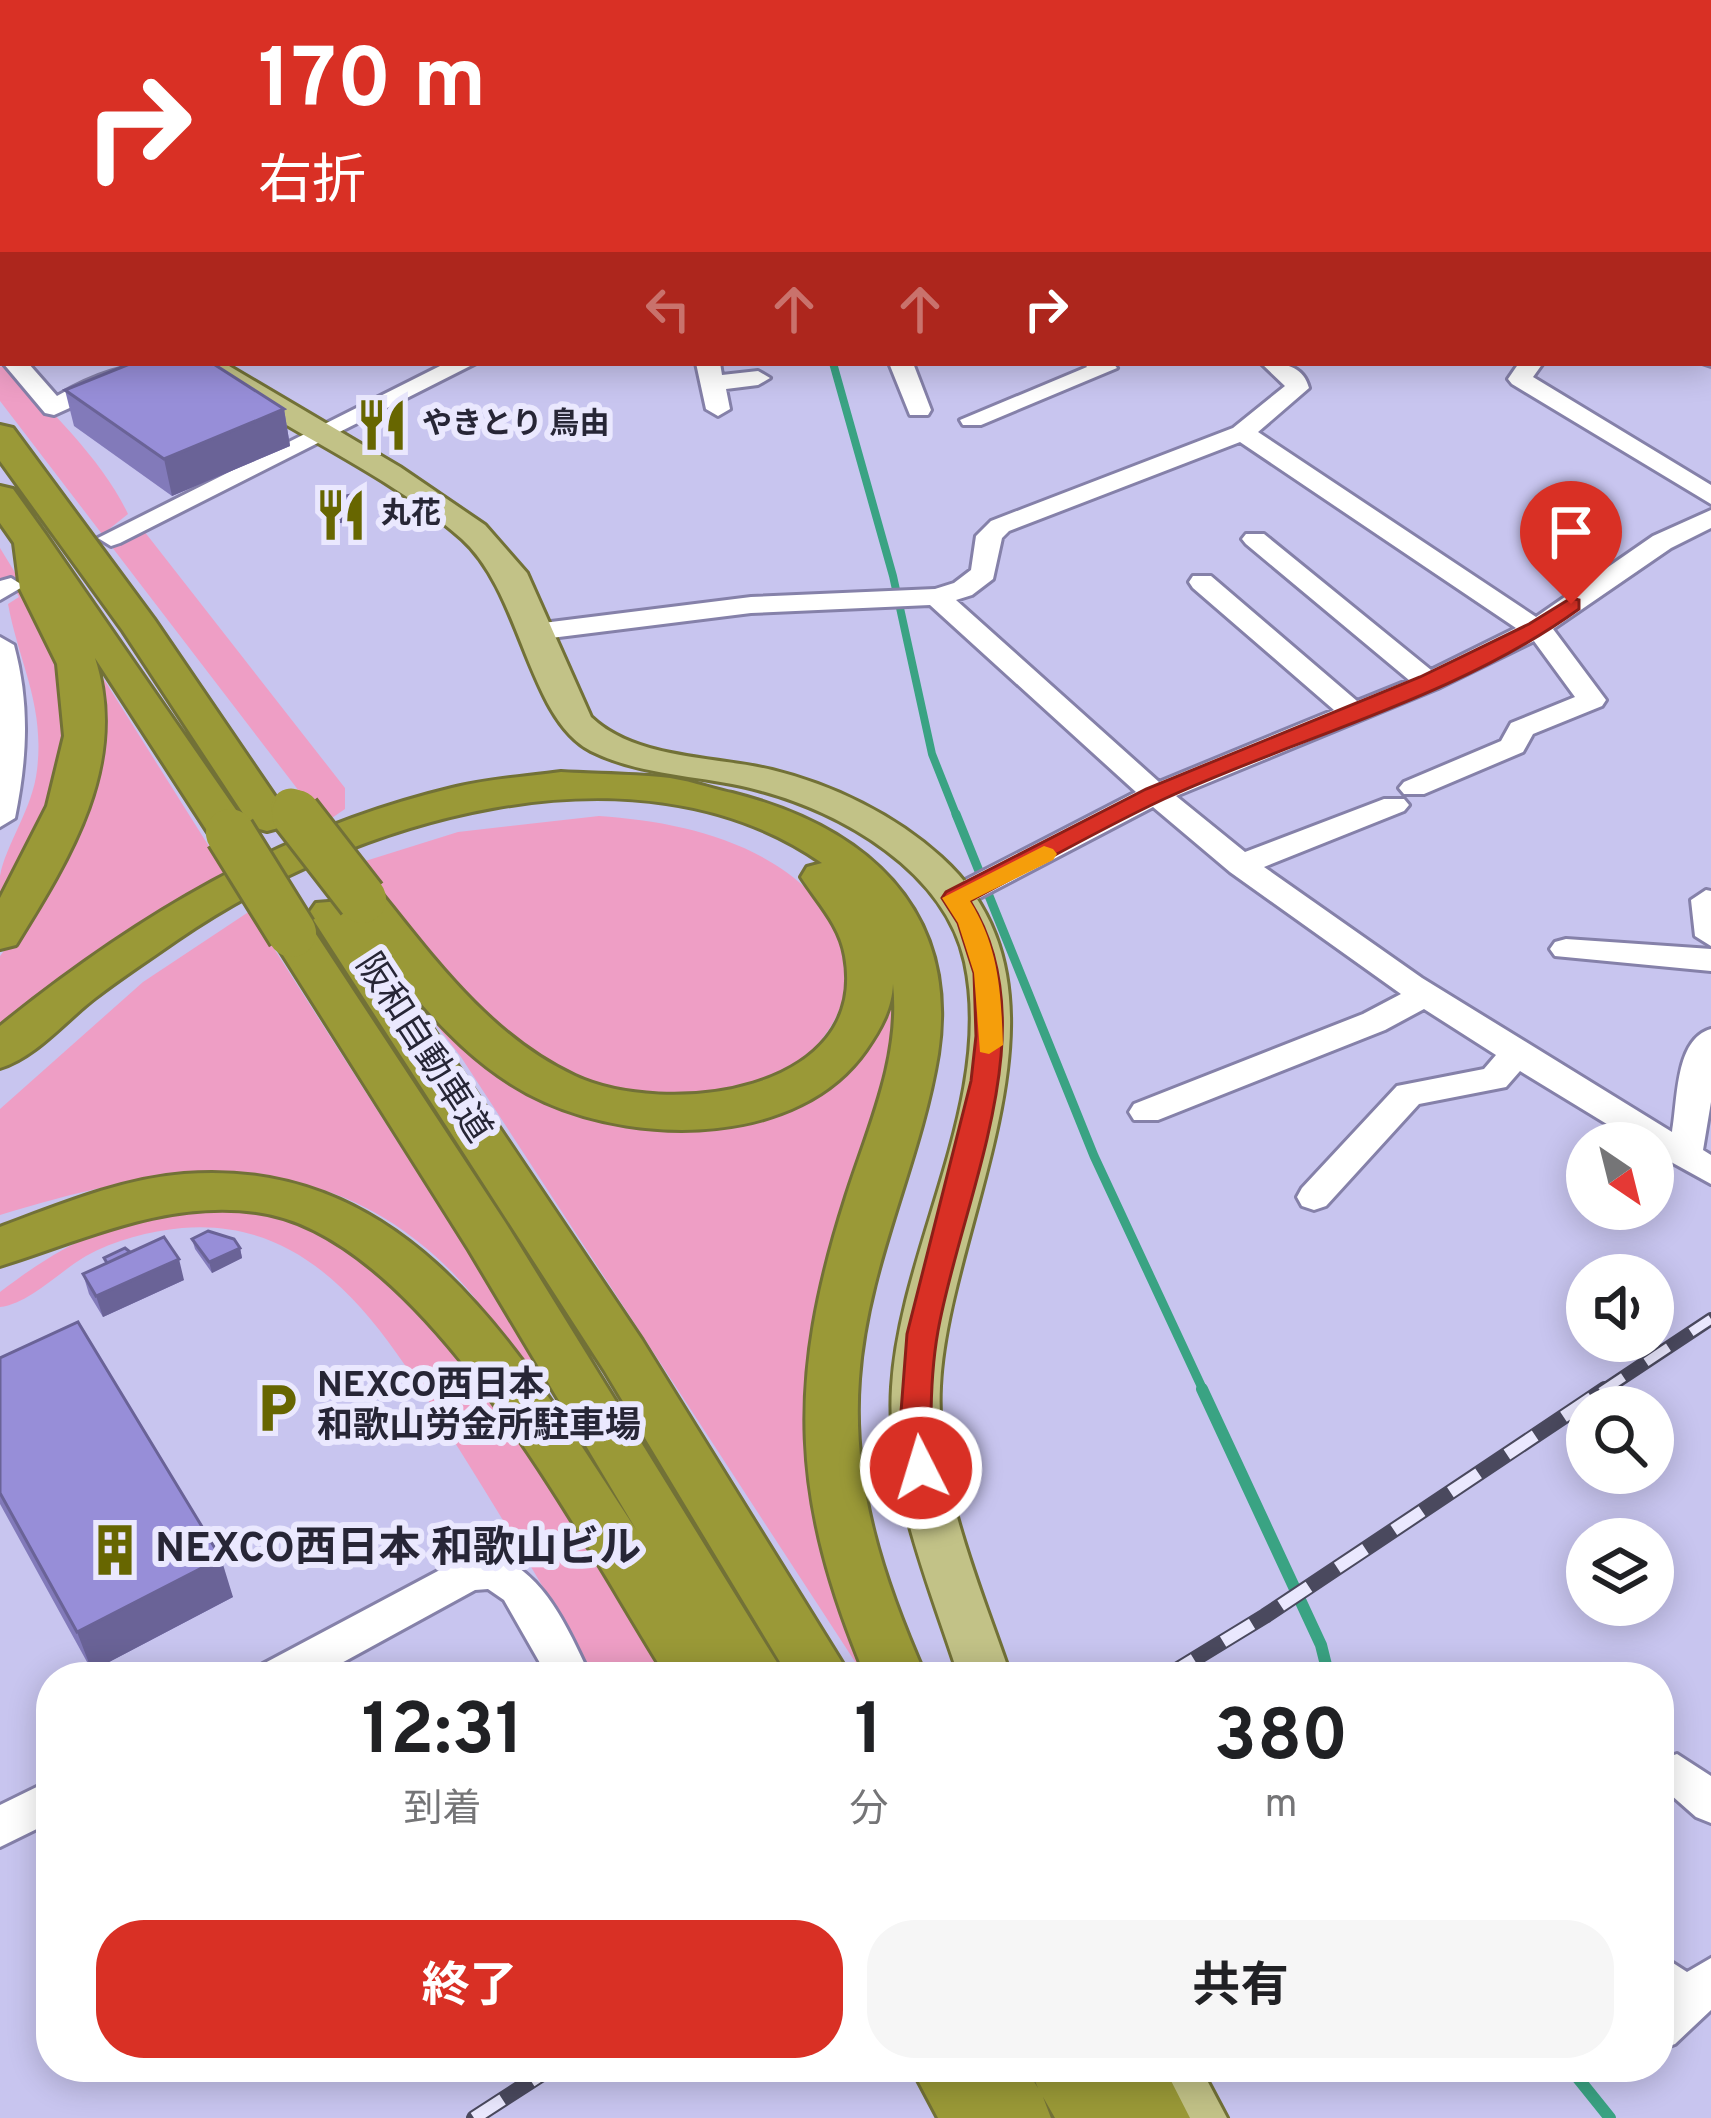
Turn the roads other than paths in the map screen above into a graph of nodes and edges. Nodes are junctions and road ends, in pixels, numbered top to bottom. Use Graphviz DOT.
graph roads {
  1 [pos="18,366"];
  2 [pos="148,366"];
  3 [pos="207,366"];
  4 [pos="458,366"];
  5 [pos="902,366"];
  6 [pos="1101,366"];
  7 [pos="1277,366"];
  8 [pos="1529,366"];
  9 [pos="710,373"];
  10 [pos="758,378"];
  11 [pos="718,409"];
  12 [pos="919,410"];
  13 [pos="972,420"];
  14 [pos="1242,433"];
  15 [pos="0,436"];
  16 [pos="321,436"];
  17 [pos="1711,496"];
  18 [pos="0,497"];
  19 [pos="1711,518"];
  20 [pos="111,538"];
  21 [pos="1255,539"];
  22 [pos="33,543"];
  23 [pos="1202,582"];
  24 [pos="938,597"];
  25 [pos="1537,629"];
  26 [pos="536,632"];
  27 [pos="0,645"];
  28 [pos="1428,682"];
  29 [pos="1353,712"];
  30 [pos="1155,794"];
  31 [pos="0,818"];
  32 [pos="262,819"];
  33 [pos="1240,865"];
  34 [pos="976,889"];
  35 [pos="1706,900"];
  36 [pos="329,915"];
  37 [pos="0,934"];
  38 [pos="1711,936"];
  39 [pos="1566,949"];
  40 [pos="1711,959"];
  41 [pos="1425,995"];
  42 [pos="1711,1040"];
  43 [pos="0,1052"];
  44 [pos="1518,1052"];
  45 [pos="0,1084"];
  46 [pos="1146,1112"];
  47 [pos="1698,1163"];
  48 [pos="149,1195"];
  49 [pos="1314,1197"];
  50 [pos="0,1247"];
  51 [pos="0,1268"];
  52 [pos="884,1652"];
  53 [pos="306,1662"];
  54 [pos="561,1662"];
  55 [pos="690,1662"];
  56 [pos="779,1662"];
  57 [pos="980,1662"];
  58 [pos="1677,1773"];
  59 [pos="1711,1803"];
  60 [pos="36,1808"];
  61 [pos="0,1827"];
  62 [pos="954,2082"];
  63 [pos="996,2082"];
  64 [pos="1072,2082"];
  65 [pos="1135,2082"];
  66 [pos="1175,2082"];
  67 [pos="976,2118"];
  68 [pos="1017,2118"];
  69 [pos="1094,2118"];
  70 [pos="1156,2118"];
  71 [pos="1197,2118"];
  1 -- 2 [label="street"];
  3 -- 16 [label="main road"];
  4 -- 16 [label="street"];
  5 -- 12 [label="street"];
  6 -- 13 [label="street"];
  7 -- 14 [label="street"];
  8 -- 17 [label="street"];
  9 -- 10 [label="street"];
  9 -- 11 [label="street"];
  14 -- 24 [label="street"];
  14 -- 25 [label="street"];
  15 -- 32 [label="highway"];
  16 -- 20 [label="street"];
  16 -- 26 [label="main road"];
  18 -- 22 [label="highway, 阪和自動車道"];
  19 -- 25 [label="street"];
  21 -- 28 [label="street"];
  22 -- 32 [label="highway, 阪和自動車道"];
  22 -- 37 [label="highway"];
  23 -- 29 [label="street"];
  24 -- 26 [label="street"];
  24 -- 30 [label="street"];
  25 -- 28 [label="street"];
  25 -- 33 [label="street"];
  26 -- 34 [label="main road"];
  27 -- 31 [label="street"];
  28 -- 29 [label="street"];
  29 -- 30 [label="street"];
  30 -- 33 [label="street"];
  30 -- 34 [label="street"];
  32 -- 36 [label="highway, 阪和自動車道, bridge"];
  32 -- 36 [label="highway, bridge"];
  33 -- 41 [label="street"];
  34 -- 57 [label="main road"];
  35 -- 38 [label="street"];
  36 -- 45 [label="highway"];
  36 -- 56 [label="highway, 阪和自動車道"];
  39 -- 40 [label="street"];
  41 -- 44 [label="street"];
  41 -- 46 [label="street"];
  42 -- 47 [label="street"];
  43 -- 52 [label="highway"];
  44 -- 47 [label="street"];
  44 -- 49 [label="street"];
  48 -- 50 [label="highway"];
  48 -- 51 [label="highway"];
  48 -- 55 [label="highway"];
  53 -- 54 [label="street"];
  58 -- 59 [label="street"];
  60 -- 61 [label="street"];
  62 -- 67 [label="highway"];
  63 -- 68 [label="highway"];
  64 -- 69 [label="highway"];
  65 -- 70 [label="highway"];
  66 -- 71 [label="main road"];
}
